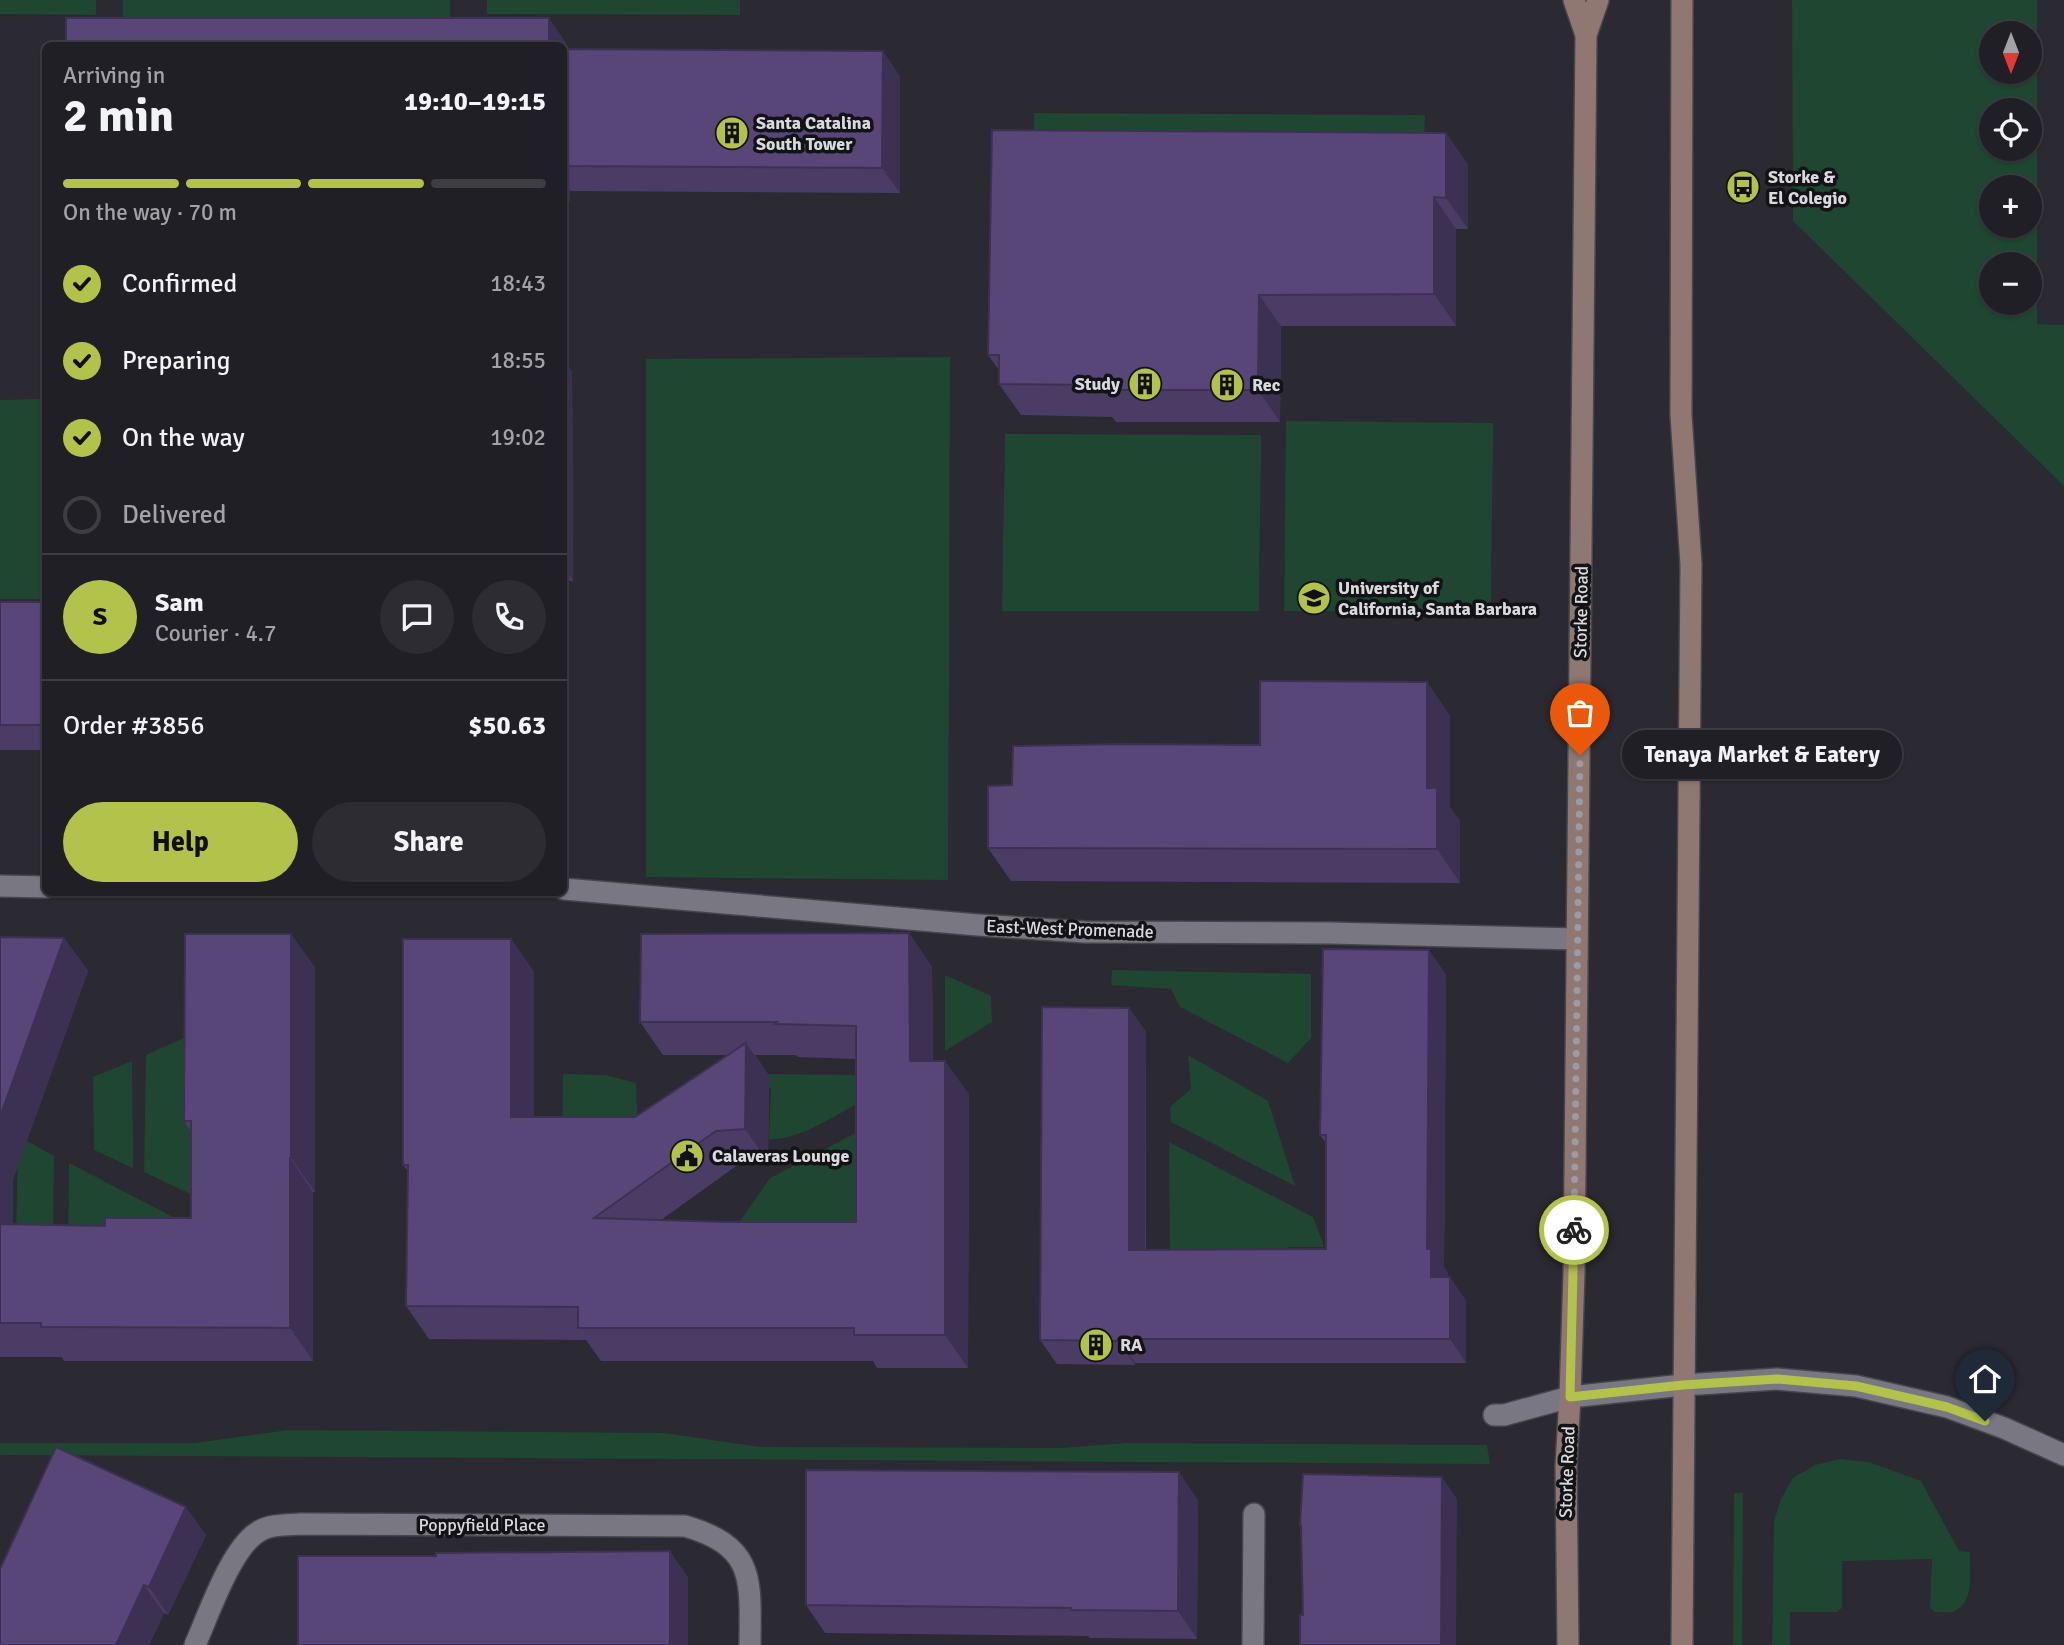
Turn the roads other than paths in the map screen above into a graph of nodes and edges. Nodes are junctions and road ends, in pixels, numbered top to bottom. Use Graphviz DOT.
graph roads {
  1 [pos="1574,0"];
  2 [pos="1598,0"];
  3 [pos="1682,0"];
  4 [pos="1586,34"];
  5 [pos="0,886"];
  6 [pos="42,887"];
  7 [pos="567,888"];
  8 [pos="1577,939"];
  9 [pos="1683,1385"];
  10 [pos="1570,1397"];
  11 [pos="1494,1415"];
  12 [pos="2064,1455"];
  13 [pos="1254,1514"];
  14 [pos="195,1645"];
  15 [pos="750,1645"];
  16 [pos="1253,1645"];
  17 [pos="1568,1645"];
  18 [pos="1682,1645"];
  1 -- 4 [label="main road"];
  2 -- 4 [label="main road, Storke Road"];
  3 -- 9 [label="main road"];
  4 -- 8 [label="main road, Storke Road"];
  5 -- 6 [label="street"];
  7 -- 8 [label="street, East-West Promenade"];
  8 -- 10 [label="main road, Storke Road"];
  9 -- 10 [label="street"];
  9 -- 12 [label="street"];
  9 -- 18 [label="main road"];
  10 -- 11 [label="street"];
  10 -- 17 [label="main road, Storke Road"];
  13 -- 16 [label="street"];
  14 -- 15 [label="street, Poppyfield Place"];
}
